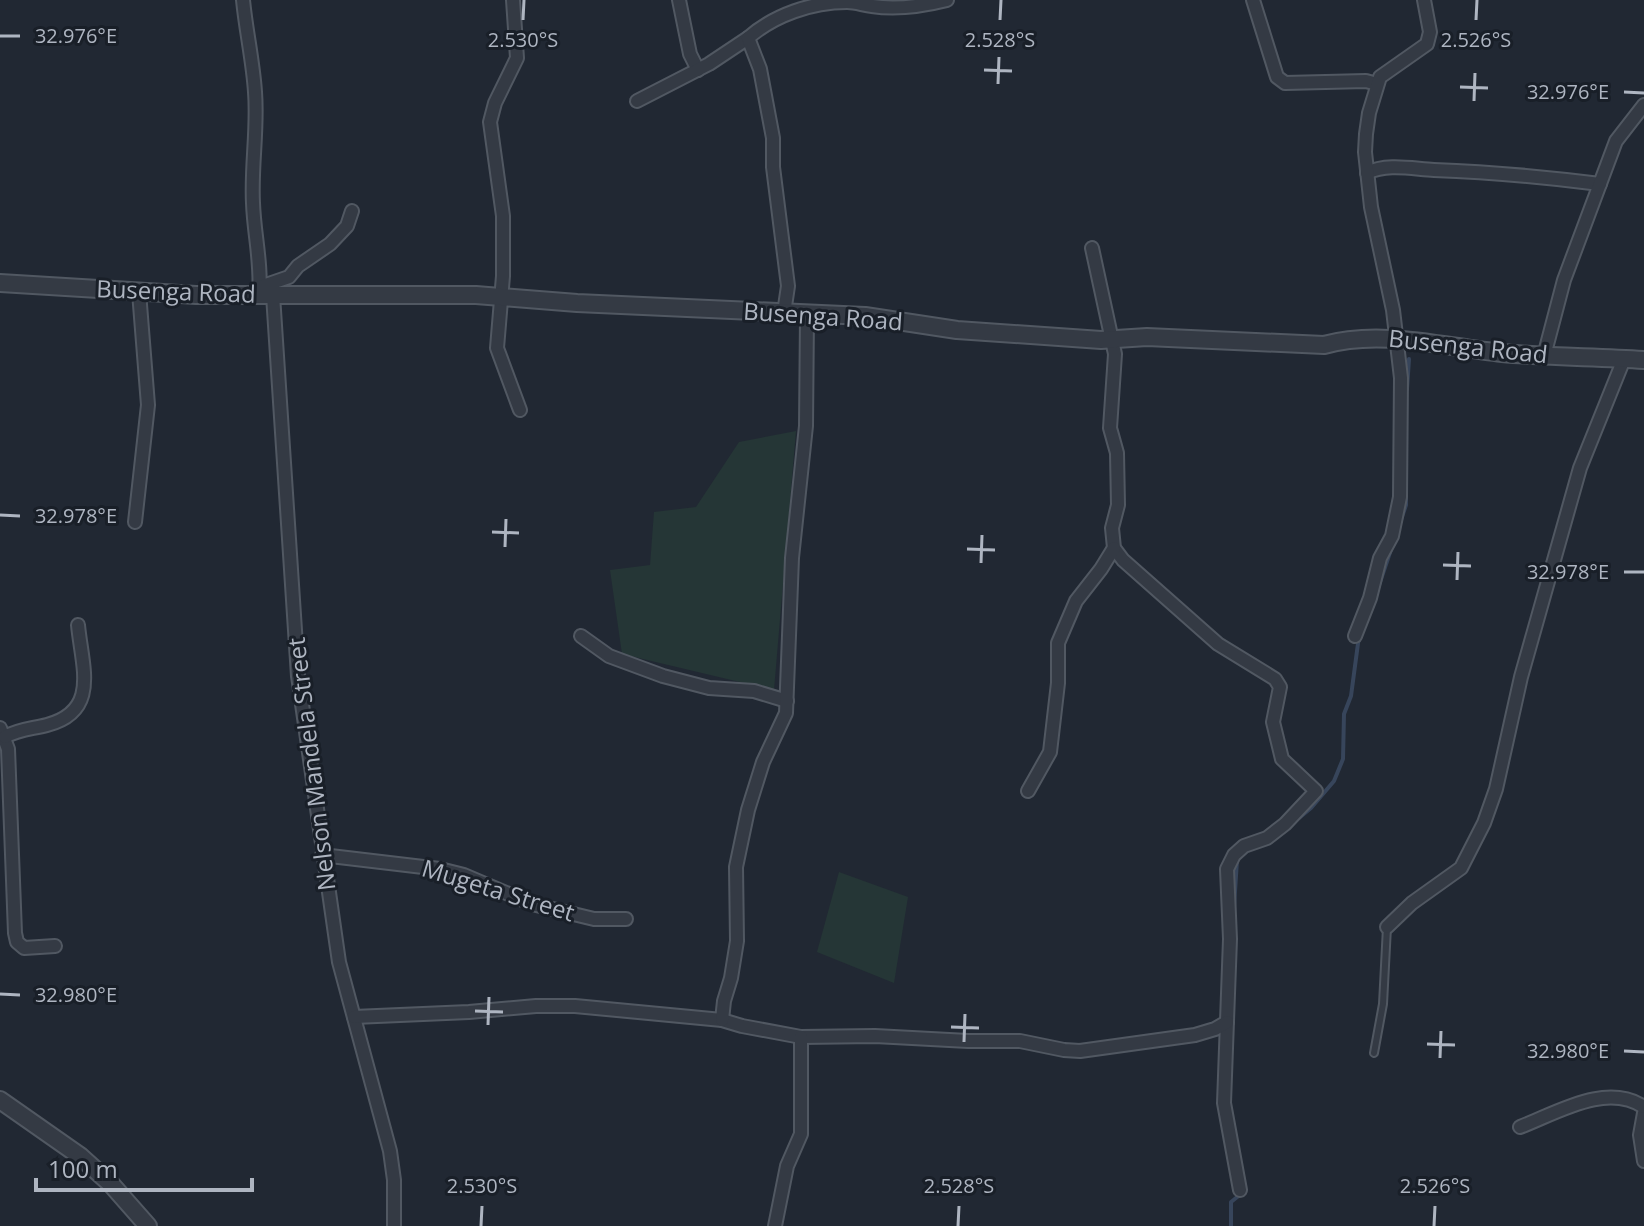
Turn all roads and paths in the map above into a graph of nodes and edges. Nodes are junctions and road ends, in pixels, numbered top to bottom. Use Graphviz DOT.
graph roads {
  1 [pos="243,0"];
  2 [pos="513,0"];
  3 [pos="679,0"];
  4 [pos="947,0"];
  5 [pos="1253,0"];
  6 [pos="1424,0"];
  7 [pos="883,3"];
  8 [pos="748,38"];
  9 [pos="698,70"];
  10 [pos="1377,84"];
  11 [pos="637,101"];
  12 [pos="1644,105"];
  13 [pos="1367,173"];
  14 [pos="1600,184"];
  15 [pos="352,211"];
  16 [pos="1092,248"];
  17 [pos="0,283"];
  18 [pos="139,292"];
  19 [pos="264,293"];
  20 [pos="501,297"];
  21 [pos="784,313"];
  22 [pos="807,315"];
  23 [pos="1397,338"];
  24 [pos="1110,339"];
  25 [pos="1544,356"];
  26 [pos="1624,359"];
  27 [pos="1644,360"];
  28 [pos="520,410"];
  29 [pos="135,522"];
  30 [pos="1114,548"];
  31 [pos="78,625"];
  32 [pos="581,636"];
  33 [pos="1355,636"];
  34 [pos="787,701"];
  35 [pos="2,733"];
  36 [pos="1028,791"];
  37 [pos="322,855"];
  38 [pos="626,919"];
  39 [pos="1387,927"];
  40 [pos="55,946"];
  41 [pos="354,1017"];
  42 [pos="722,1020"];
  43 [pos="1227,1022"];
  44 [pos="801,1037"];
  45 [pos="1374,1053"];
  46 [pos="0,1100"];
  47 [pos="1644,1107"];
  48 [pos="1644,1113"];
  49 [pos="1520,1127"];
  50 [pos="1644,1161"];
  51 [pos="1240,1190"];
  52 [pos="148,1226"];
  53 [pos="394,1226"];
  54 [pos="775,1226"];
  1 -- 19 [label="street, Nelson Mandela Street"];
  2 -- 20 [label="street"];
  3 -- 9 [label="street"];
  4 -- 7 [label="street"];
  5 -- 10 [label="street"];
  6 -- 10 [label="street"];
  7 -- 8 [label="street"];
  8 -- 9 [label="street"];
  8 -- 21 [label="street"];
  9 -- 11 [label="street"];
  10 -- 13 [label="street"];
  12 -- 14 [label="street"];
  13 -- 14 [label="street"];
  13 -- 23 [label="street"];
  14 -- 25 [label="street"];
  15 -- 19 [label="street"];
  16 -- 24 [label="street"];
  17 -- 18 [label="street, Busenga Road"];
  18 -- 19 [label="street, Busenga Road"];
  18 -- 29 [label="street"];
  19 -- 20 [label="street, Busenga Road"];
  19 -- 37 [label="street, Nelson Mandela Street"];
  20 -- 21 [label="street, Busenga Road"];
  20 -- 28 [label="street"];
  21 -- 22 [label="street, Busenga Road"];
  22 -- 24 [label="street, Busenga Road"];
  22 -- 34 [label="street"];
  23 -- 24 [label="street, Busenga Road"];
  23 -- 25 [label="street, Busenga Road"];
  23 -- 33 [label="street"];
  24 -- 30 [label="street"];
  25 -- 26 [label="street, Busenga Road"];
  26 -- 27 [label="street, Busenga Road"];
  26 -- 39 [label="street"];
  30 -- 36 [label="street"];
  30 -- 43 [label="street"];
  31 -- 35 [label="street"];
  32 -- 34 [label="street"];
  34 -- 42 [label="street"];
  35 -- 40 [label="street"];
  37 -- 38 [label="street, Mugeta Street"];
  37 -- 41 [label="street, Nelson Mandela Street"];
  39 -- 45 [label="lane"];
  41 -- 42 [label="street"];
  41 -- 53 [label="street, Nelson Mandela Street"];
  42 -- 44 [label="street"];
  43 -- 44 [label="street"];
  43 -- 51 [label="street"];
  44 -- 54 [label="street"];
  46 -- 52 [label="street"];
  47 -- 49 [label="street"];
  48 -- 50 [label="street"];
}
